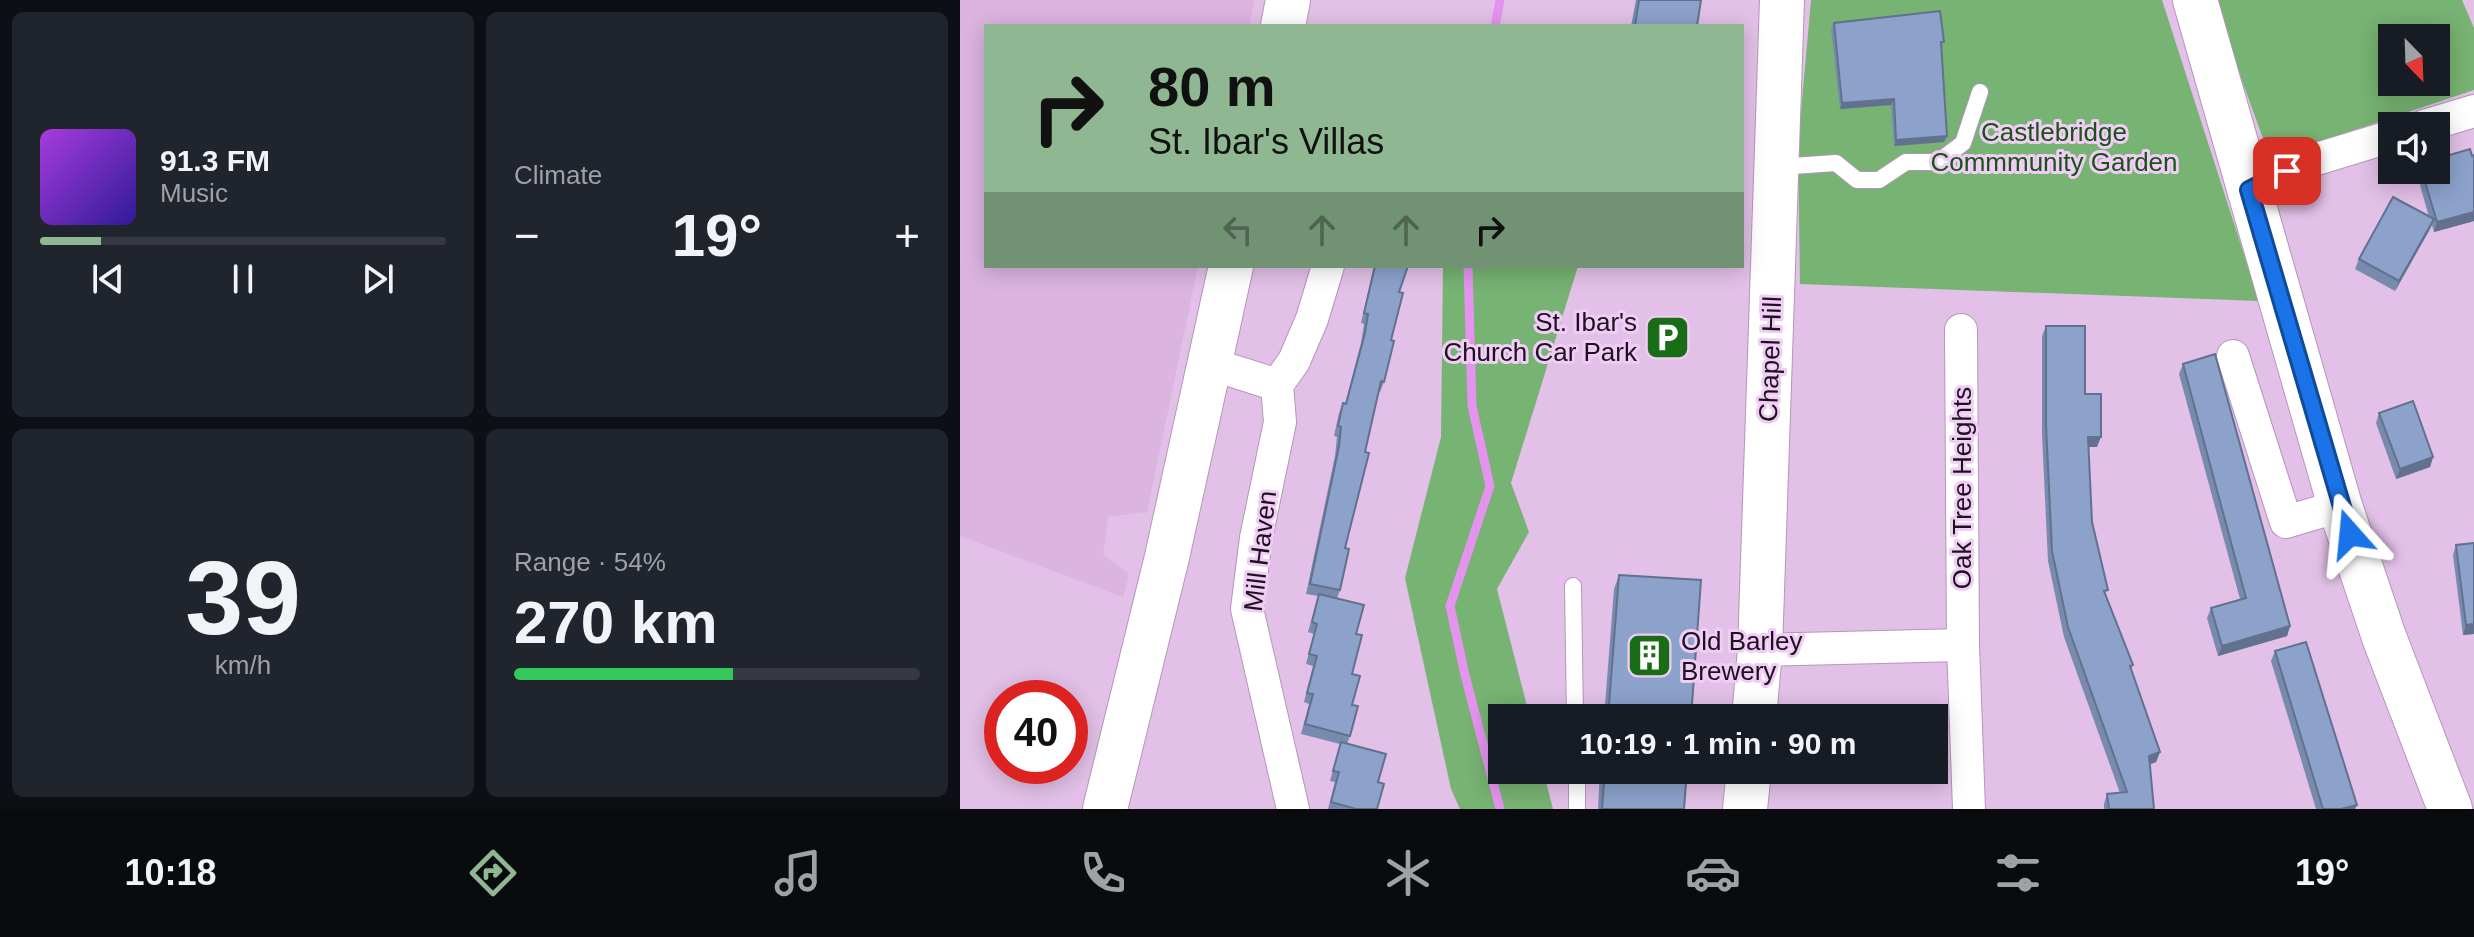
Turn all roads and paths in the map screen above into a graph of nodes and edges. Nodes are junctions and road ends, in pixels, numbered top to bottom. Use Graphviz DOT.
graph roads {
  1 [pos="1288,0"];
  2 [pos="1782,0"];
  3 [pos="2195,0"];
  4 [pos="1283,24"];
  5 [pos="1980,92"];
  6 [pos="2474,111"];
  7 [pos="2450,118"];
  8 [pos="2378,140"];
  9 [pos="1776,167"];
  10 [pos="2249,190"];
  11 [pos="1231,268"];
  12 [pos="1327,268"];
  13 [pos="1961,330"];
  14 [pos="2233,356"];
  15 [pos="1208,363"];
  16 [pos="1277,385"];
  17 [pos="2340,506"];
  18 [pos="1573,586"];
  19 [pos="1963,645"];
  20 [pos="1760,650"];
  21 [pos="1575,704"];
  22 [pos="1755,704"];
  23 [pos="1577,784"];
  24 [pos="1748,784"];
  25 [pos="1105,809"];
  26 [pos="1293,809"];
  27 [pos="1577,809"];
  28 [pos="1745,809"];
  29 [pos="1969,809"];
  30 [pos="2450,809"];
  1 -- 4 [label="street"];
  2 -- 9 [label="street, Chapel Hill"];
  3 -- 10 [label="street"];
  5 -- 9 [label="lane"];
  6 -- 7 [label="street"];
  8 -- 10 [label="street"];
  9 -- 20 [label="street, Chapel Hill"];
  10 -- 17 [label="street"];
  11 -- 15 [label="street"];
  12 -- 16 [label="street"];
  13 -- 19 [label="street, Oak Tree Heights"];
  14 -- 17 [label="street"];
  15 -- 16 [label="street"];
  15 -- 25 [label="street"];
  16 -- 26 [label="street, Mill Haven"];
  17 -- 30 [label="street"];
  18 -- 21 [label="lane"];
  19 -- 20 [label="street"];
  19 -- 29 [label="street, Oak Tree Heights"];
  20 -- 22 [label="street, Chapel Hill"];
  23 -- 27 [label="lane"];
  24 -- 28 [label="street"];
}
